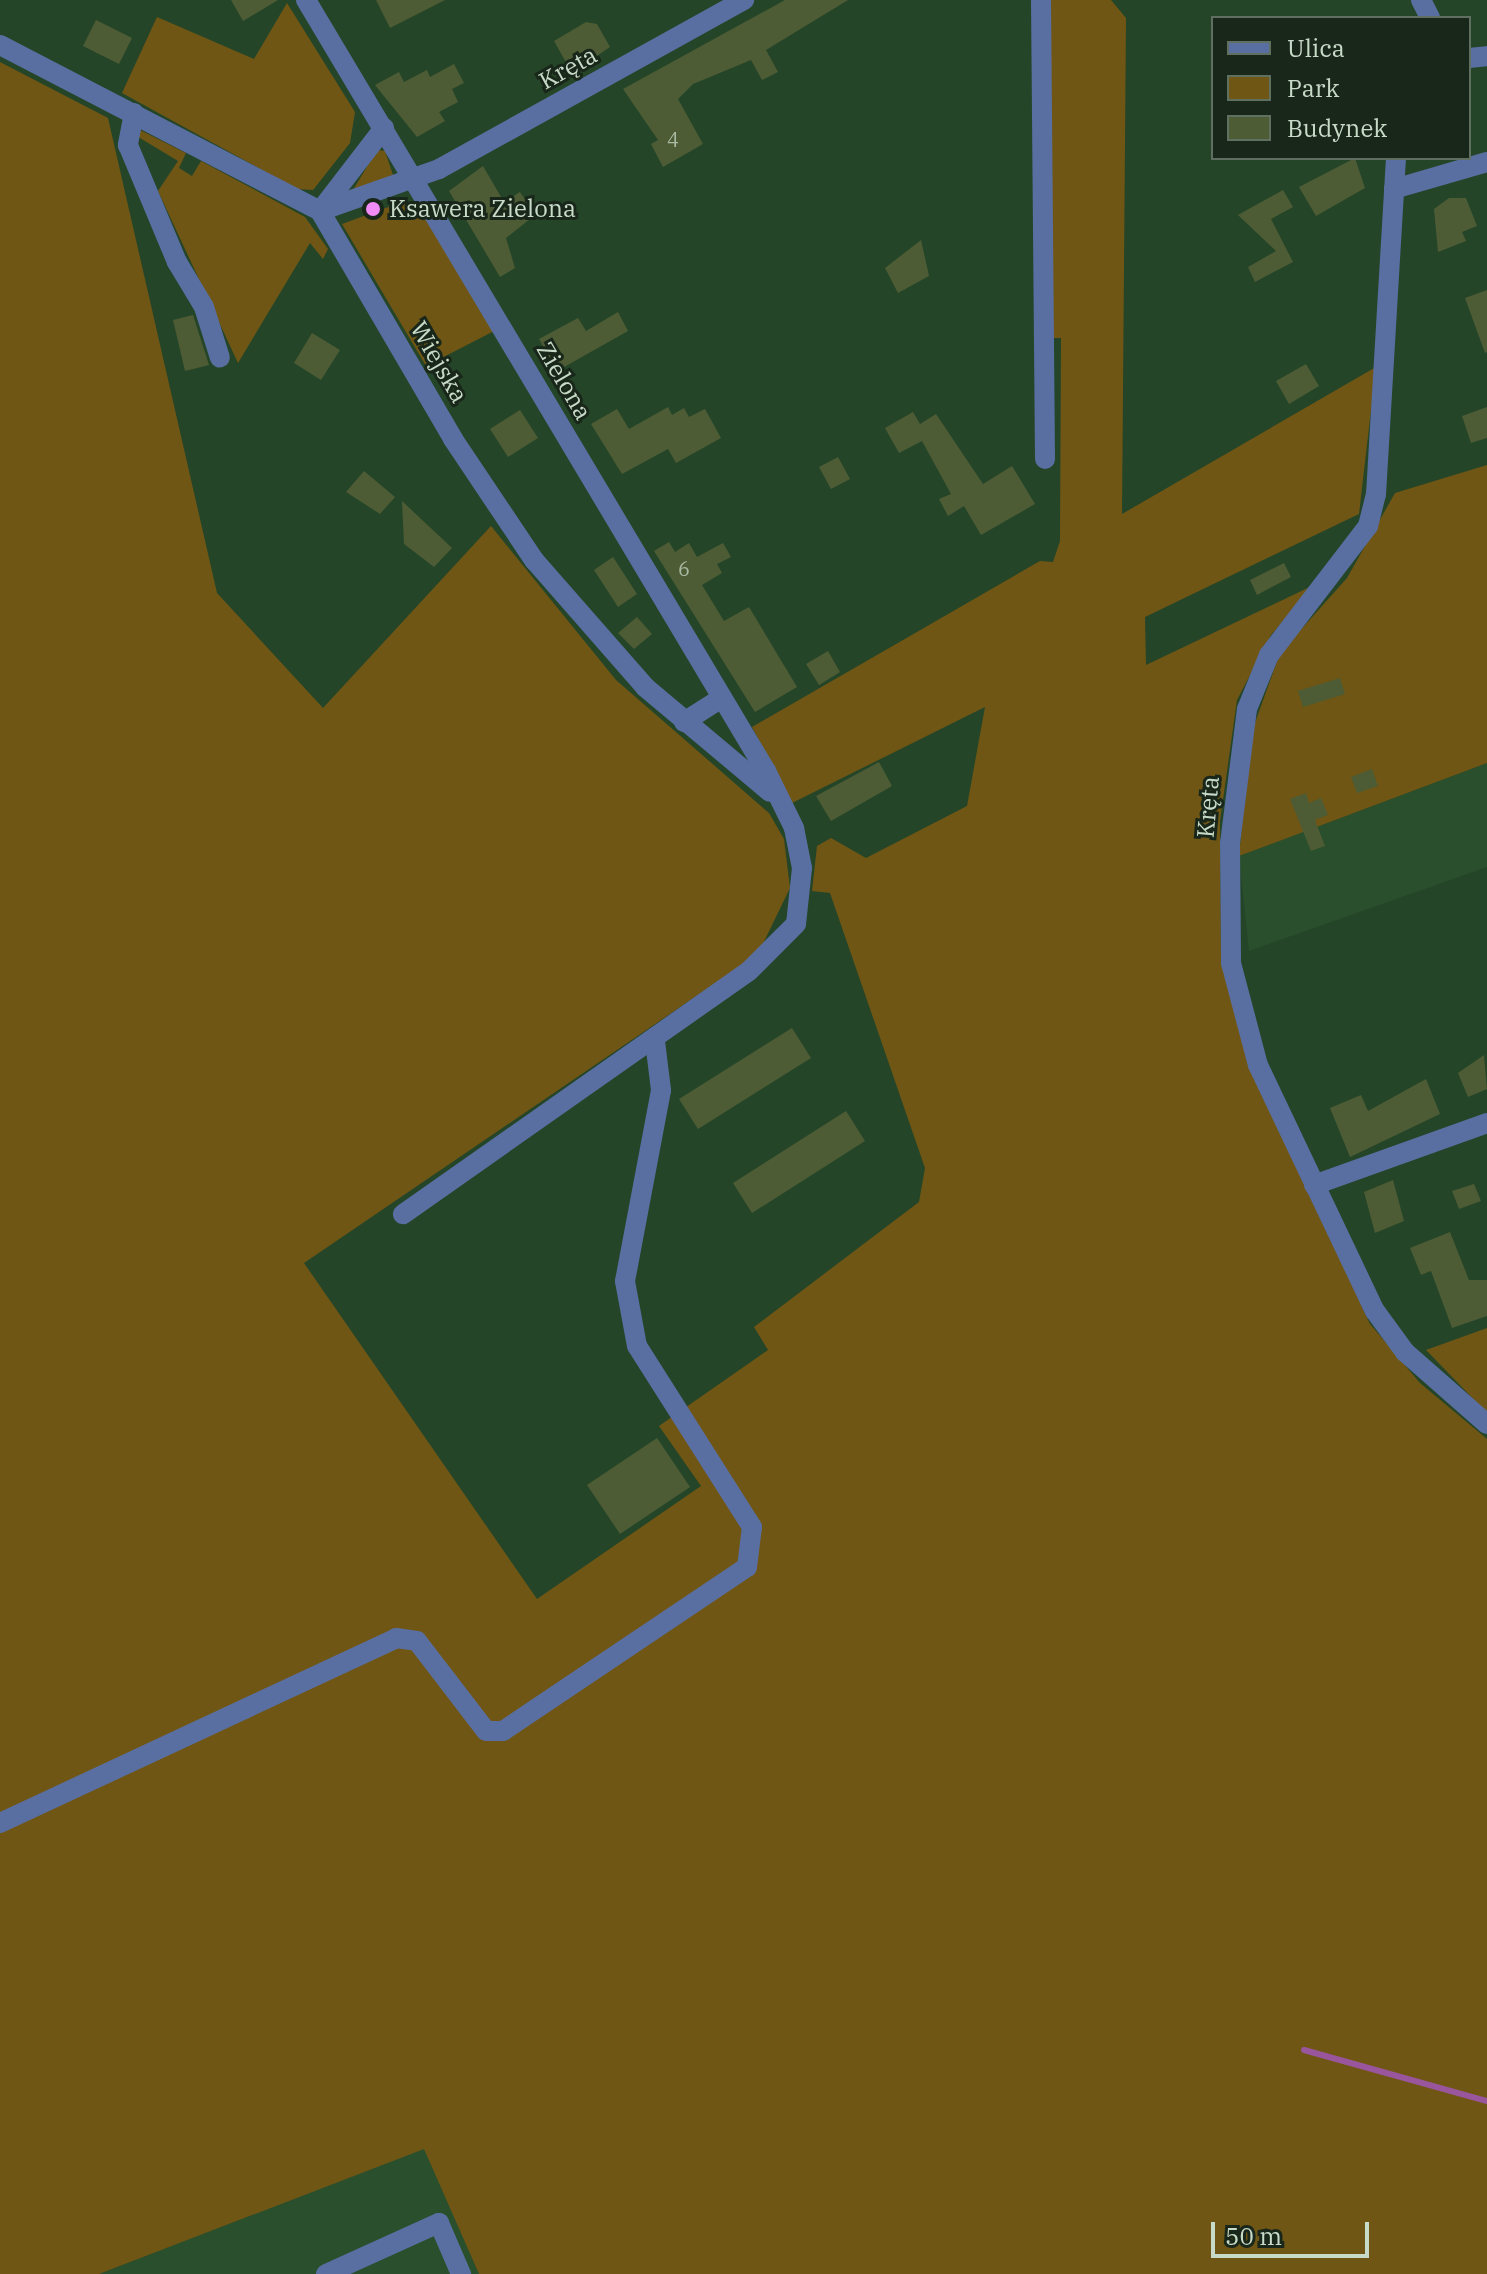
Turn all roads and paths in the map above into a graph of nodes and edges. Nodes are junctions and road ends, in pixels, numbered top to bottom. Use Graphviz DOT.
graph roads {
  1 [pos="306,0"];
  2 [pos="744,0"];
  3 [pos="1041,0"];
  4 [pos="0,45"];
  5 [pos="134,113"];
  6 [pos="384,128"];
  7 [pos="1396,160"];
  8 [pos="1487,162"];
  9 [pos="416,180"];
  10 [pos="1394,189"];
  11 [pos="320,211"];
  12 [pos="220,358"];
  13 [pos="1045,459"];
  14 [pos="720,699"];
  15 [pos="684,722"];
  16 [pos="770,792"];
  17 [pos="655,1041"];
  18 [pos="1487,1123"];
  19 [pos="1314,1185"];
  20 [pos="403,1214"];
  21 [pos="1487,1424"];
  22 [pos="0,1823"];
  23 [pos="326,2274"];
  24 [pos="461,2274"];
  1 -- 6 [label="street, Zielona"];
  2 -- 9 [label="street, Kręta"];
  3 -- 13 [label="street"];
  4 -- 5 [label="street"];
  5 -- 11 [label="street"];
  5 -- 12 [label="street"];
  6 -- 9 [label="street, Zielona"];
  6 -- 11 [label="street"];
  7 -- 10 [label="street, Kręta"];
  8 -- 10 [label="street"];
  9 -- 11 [label="street, Kręta"];
  9 -- 14 [label="street, Zielona"];
  10 -- 19 [label="street, Kręta"];
  11 -- 15 [label="street, Wiejska"];
  14 -- 15 [label="street"];
  14 -- 16 [label="street, Zielona"];
  15 -- 16 [label="street, Wiejska"];
  16 -- 17 [label="street"];
  17 -- 20 [label="street"];
  17 -- 22 [label="street"];
  18 -- 19 [label="street"];
  19 -- 21 [label="street, Kręta"];
  23 -- 24 [label="street"];
}
